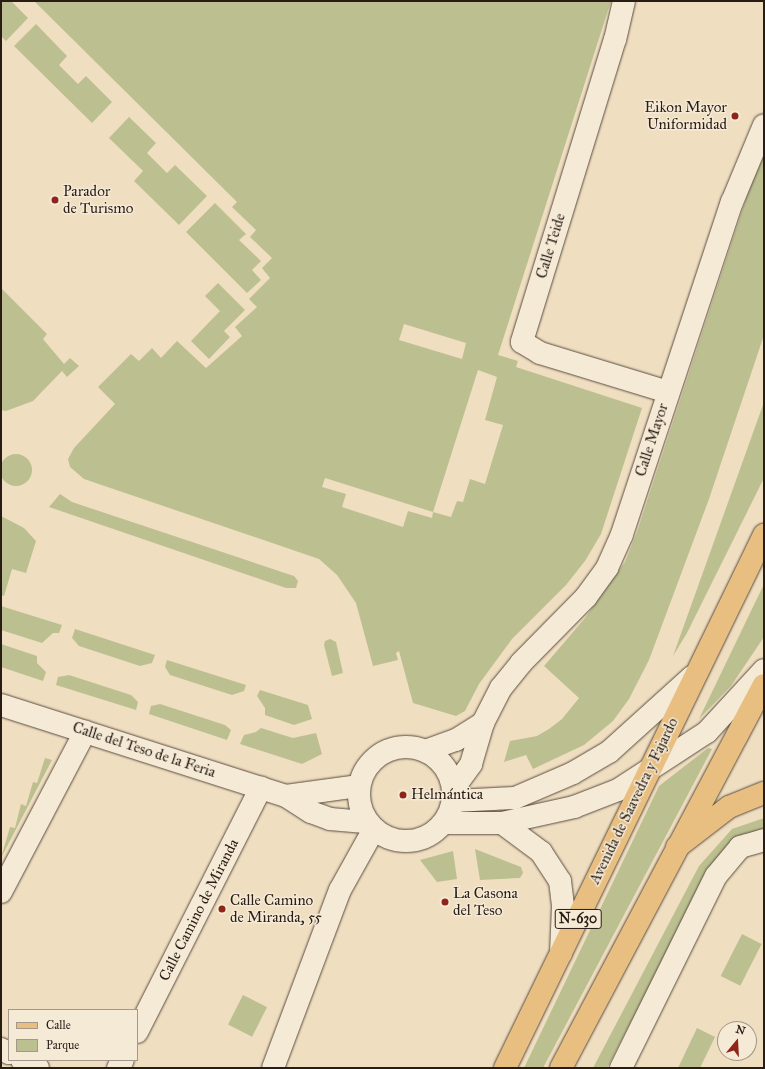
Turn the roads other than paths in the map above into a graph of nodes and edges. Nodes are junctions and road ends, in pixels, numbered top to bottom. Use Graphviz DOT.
graph roads {
  1 [pos="624,1"];
  2 [pos="764,125"];
  3 [pos="668,392"];
  4 [pos="764,535"];
  5 [pos="764,670"];
  6 [pos="693,676"];
  7 [pos="764,685"];
  8 [pos="1,705"];
  9 [pos="483,723"];
  10 [pos="86,732"];
  11 [pos="425,751"];
  12 [pos="652,770"];
  13 [pos="359,786"];
  14 [pos="261,788"];
  15 [pos="764,793"];
  16 [pos="453,795"];
  17 [pos="286,796"];
  18 [pos="444,822"];
  19 [pos="502,823"];
  20 [pos="371,826"];
  21 [pos="764,840"];
  22 [pos="677,847"];
  23 [pos="1,892"];
  24 [pos="562,953"];
  25 [pos="138,1030"];
  26 [pos="24,1061"];
  27 [pos="38,1068"];
  28 [pos="273,1068"];
  29 [pos="505,1068"];
  30 [pos="561,1068"];
  31 [pos="621,1068"];
  1 -- 3 [label="street, Calle Teide"];
  2 -- 3 [label="street, Calle Mayor"];
  3 -- 9 [label="street, Calle Mayor"];
  4 -- 6 [label="main road, Avenida de Saavedra y Fajardo / N-630"];
  5 -- 12 [label="street"];
  6 -- 12 [label="main road, Avenida de Saavedra y Fajardo / N-630"];
  6 -- 16 [label="street"];
  7 -- 22 [label="main road"];
  8 -- 10 [label="street, Calle del Teso de la Feria"];
  9 -- 11 [label="street"];
  9 -- 16 [label="street, Calle Mayor"];
  10 -- 14 [label="street, Calle del Teso de la Feria"];
  10 -- 23 [label="street"];
  11 -- 13 [label="street"];
  11 -- 16 [label="street"];
  12 -- 19 [label="street"];
  12 -- 24 [label="main road, Avenida de Saavedra y Fajardo / N-630"];
  13 -- 17 [label="street, Calle del Teso de la Feria"];
  13 -- 20 [label="street"];
  14 -- 17 [label="street, Calle del Teso de la Feria"];
  14 -- 25 [label="street, Calle Camino de Miranda"];
  15 -- 22 [label="main road"];
  16 -- 18 [label="street"];
  17 -- 20 [label="street, Calle del Teso de la Feria"];
  18 -- 19 [label="street"];
  18 -- 20 [label="street"];
  19 -- 24 [label="street"];
  20 -- 28 [label="street"];
  21 -- 31 [label="street"];
  22 -- 30 [label="main road"];
  24 -- 29 [label="main road, Avenida de Saavedra y Fajardo / N-630"];
  26 -- 27 [label="street"];
}
